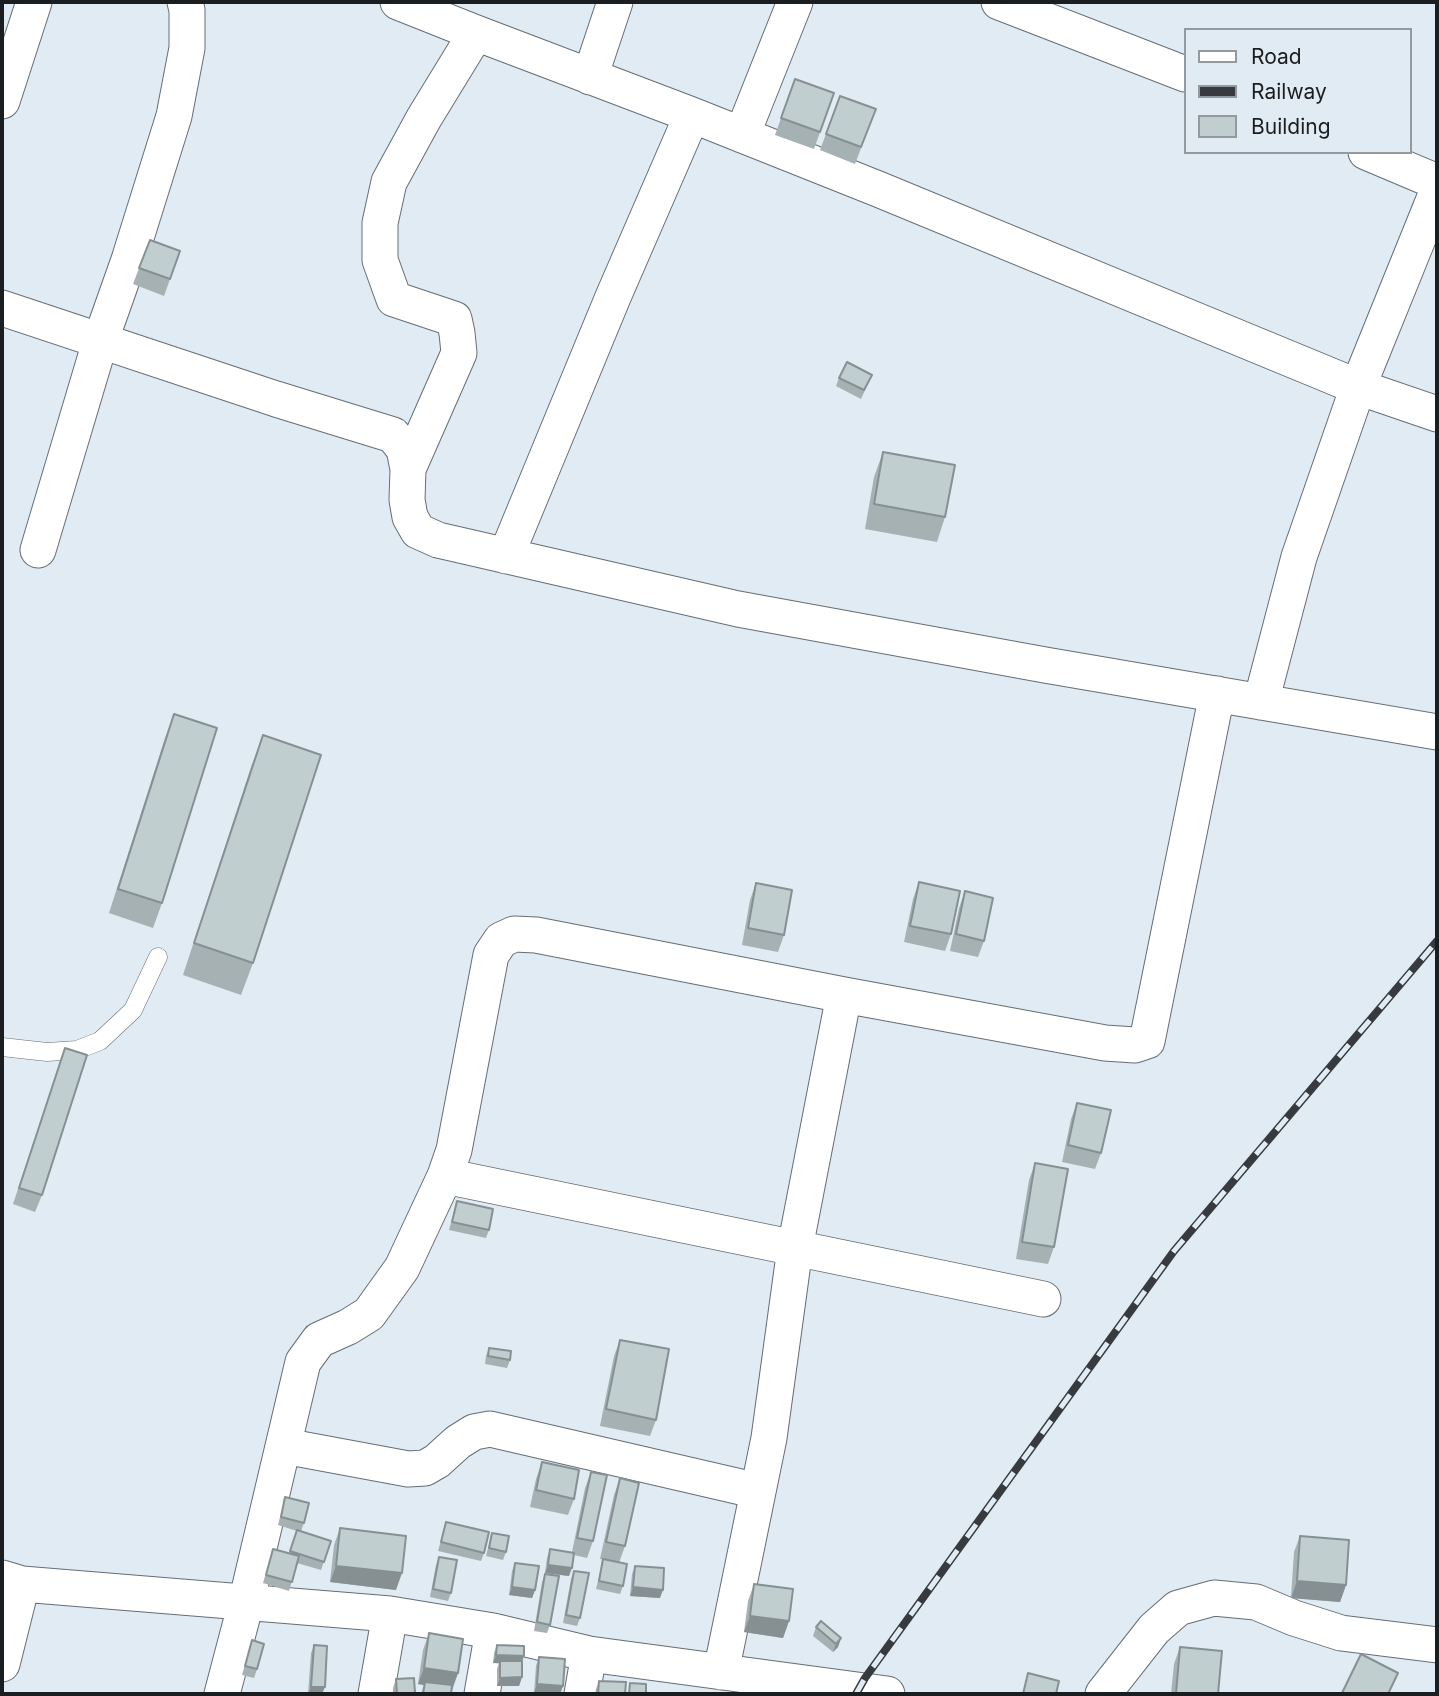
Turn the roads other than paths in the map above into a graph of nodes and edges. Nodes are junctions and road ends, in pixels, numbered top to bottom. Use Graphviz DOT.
graph roads {
  1 [pos="34,2"];
  2 [pos="185,2"];
  3 [pos="398,2"];
  4 [pos="615,2"];
  5 [pos="795,2"];
  6 [pos="999,2"];
  7 [pos="476,33"];
  8 [pos="1184,74"];
  9 [pos="590,76"];
  10 [pos="2,101"];
  11 [pos="692,115"];
  12 [pos="742,135"];
  13 [pos="1371,154"];
  14 [pos="1437,182"];
  15 [pos="1437,192"];
  16 [pos="2,308"];
  17 [pos="100,342"];
  18 [pos="1358,387"];
  19 [pos="1437,414"];
  20 [pos="408,469"];
  21 [pos="38,550"];
  22 [pos="506,556"];
  23 [pos="1217,694"];
  24 [pos="1261,702"];
  25 [pos="1437,732"];
  26 [pos="158,957"];
  27 [pos="844,995"];
  28 [pos="2,1047"];
  29 [pos="445,1176"];
  30 [pos="795,1248"];
  31 [pos="1044,1299"];
  32 [pos="284,1446"];
  33 [pos="758,1491"];
  34 [pos="12,1581"];
  35 [pos="246,1603"];
  36 [pos="390,1614"];
  37 [pos="493,1631"];
  38 [pos="1437,1645"];
  39 [pos="589,1654"];
  40 [pos="2,1664"];
  41 [pos="721,1672"];
  42 [pos="222,1694"];
  43 [pos="376,1694"];
  44 [pos="482,1694"];
  45 [pos="582,1694"];
  46 [pos="887,1694"];
  47 [pos="1103,1694"];
  1 -- 10 [label="street"];
  2 -- 17 [label="street"];
  3 -- 7 [label="street"];
  4 -- 9 [label="street"];
  5 -- 12 [label="street"];
  6 -- 8 [label="street"];
  7 -- 9 [label="street"];
  7 -- 20 [label="street"];
  9 -- 11 [label="street"];
  11 -- 12 [label="street"];
  11 -- 22 [label="street"];
  12 -- 18 [label="street"];
  13 -- 14 [label="street"];
  15 -- 18 [label="street"];
  16 -- 17 [label="street"];
  17 -- 20 [label="street"];
  17 -- 21 [label="street"];
  18 -- 19 [label="street"];
  18 -- 24 [label="street"];
  20 -- 22 [label="street"];
  22 -- 23 [label="street"];
  23 -- 24 [label="street"];
  23 -- 27 [label="street"];
  24 -- 25 [label="street"];
  26 -- 28 [label="lane"];
  27 -- 29 [label="street"];
  27 -- 30 [label="street"];
  29 -- 30 [label="street"];
  29 -- 32 [label="street"];
  30 -- 31 [label="street"];
  30 -- 33 [label="street"];
  32 -- 33 [label="street"];
  32 -- 35 [label="street"];
  33 -- 41 [label="street"];
  34 -- 35 [label="street"];
  34 -- 40 [label="street"];
  35 -- 36 [label="street"];
  35 -- 42 [label="street"];
  36 -- 37 [label="street"];
  36 -- 43 [label="street"];
  37 -- 39 [label="street"];
  37 -- 44 [label="street"];
  38 -- 47 [label="street"];
  39 -- 41 [label="street"];
  39 -- 45 [label="street"];
  41 -- 46 [label="street"];
}
